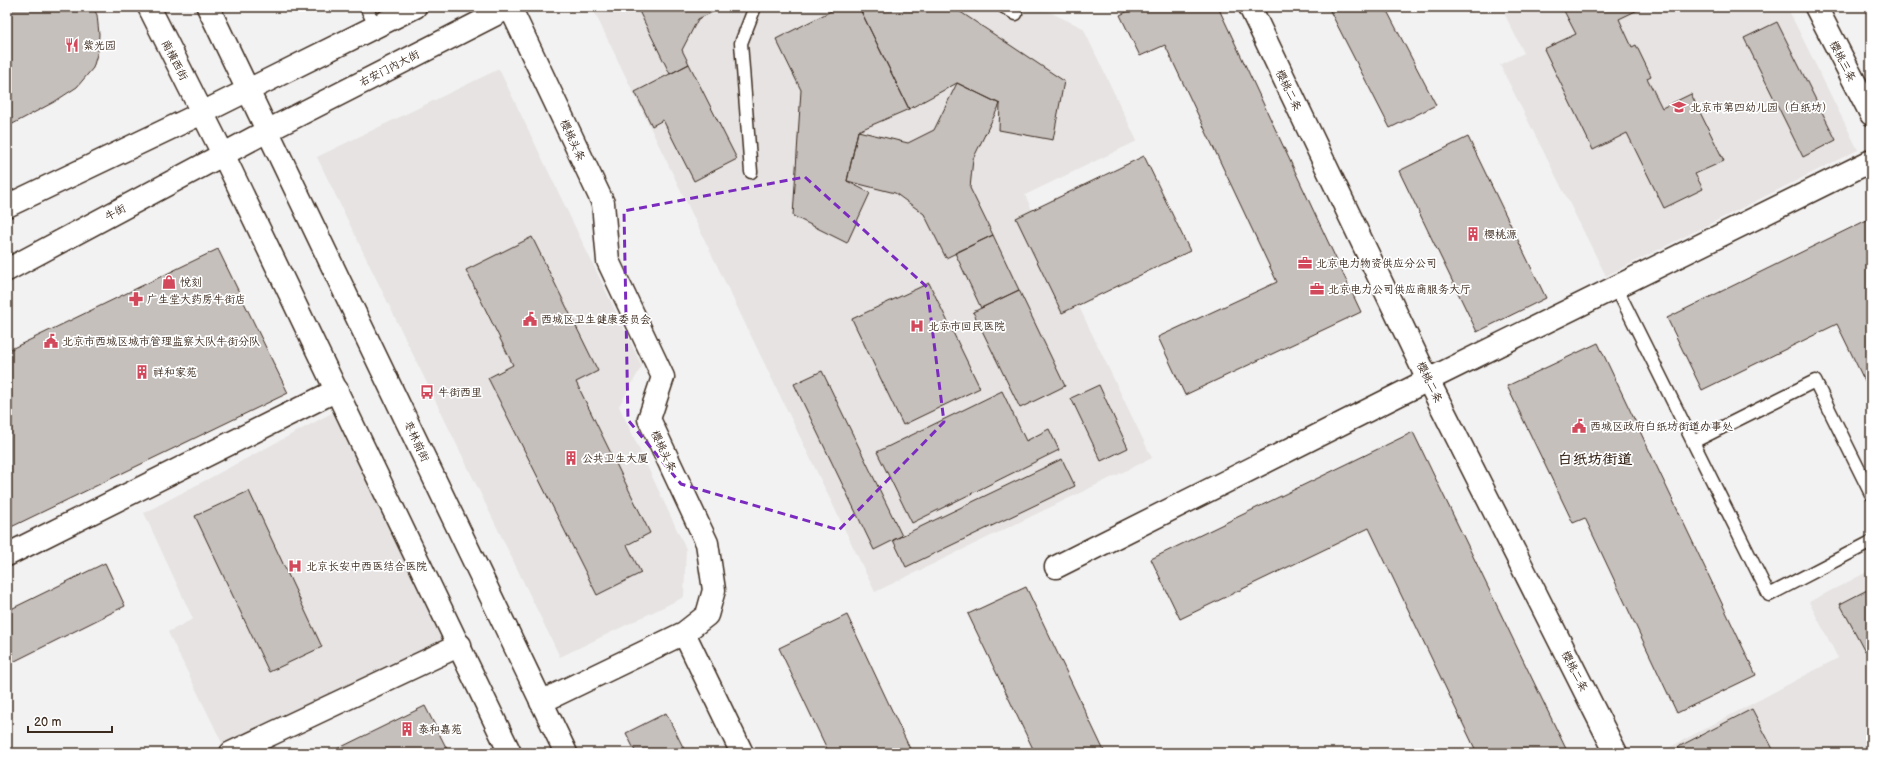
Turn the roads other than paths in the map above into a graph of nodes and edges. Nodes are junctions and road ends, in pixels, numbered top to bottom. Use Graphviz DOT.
graph roads {
  1 [pos="149,7"];
  2 [pos="208,7"];
  3 [pos="366,7"];
  4 [pos="510,7"];
  5 [pos="754,7"];
  6 [pos="1004,7"];
  7 [pos="1250,7"];
  8 [pos="1816,7"];
  9 [pos="402,10"];
  10 [pos="1016,14"];
  11 [pos="376,27"];
  12 [pos="248,90"];
  13 [pos="202,113"];
  14 [pos="1871,114"];
  15 [pos="269,130"];
  16 [pos="223,154"];
  17 [pos="1871,161"];
  18 [pos="751,172"];
  19 [pos="7,206"];
  20 [pos="7,270"];
  21 [pos="1616,287"];
  22 [pos="1428,380"];
  23 [pos="337,390"];
  24 [pos="1693,442"];
  25 [pos="1871,494"];
  26 [pos="1871,542"];
  27 [pos="7,555"];
  28 [pos="1056,567"];
  29 [pos="684,633"];
  30 [pos="460,645"];
  31 [pos="541,702"];
  32 [pos="231,753"];
  33 [pos="510,753"];
  34 [pos="566,753"];
  35 [pos="742,753"];
  36 [pos="1616,753"];
  1 -- 13 [label="street, 南横西街"];
  2 -- 12 [label="street"];
  3 -- 11 [label="lane"];
  4 -- 15 [label="street, 右安门内大街"];
  4 -- 29 [label="street, 樱桃头条"];
  5 -- 18 [label="lane"];
  6 -- 10 [label="lane"];
  7 -- 22 [label="street, 樱桃二条"];
  8 -- 14 [label="street, 樱桃三条"];
  9 -- 11 [label="street"];
  11 -- 12 [label="street"];
  12 -- 13 [label="street"];
  12 -- 15 [label="street, 枣林前街"];
  13 -- 16 [label="street, 南横西街"];
  13 -- 19 [label="street"];
  15 -- 16 [label="street, 右安门内大街"];
  15 -- 31 [label="street, 枣林前街"];
  16 -- 20 [label="street, 牛街"];
  16 -- 23 [label="street"];
  17 -- 21 [label="street"];
  21 -- 22 [label="street"];
  21 -- 24 [label="lane"];
  22 -- 28 [label="street"];
  22 -- 36 [label="street, 樱桃二条"];
  23 -- 27 [label="street"];
  23 -- 30 [label="street"];
  24 -- 25 [label="lane"];
  24 -- 26 [label="lane"];
  29 -- 31 [label="street, 樱桃头条"];
  29 -- 35 [label="street"];
  30 -- 32 [label="street"];
  30 -- 33 [label="street"];
  31 -- 34 [label="street, 枣林前街"];
}
